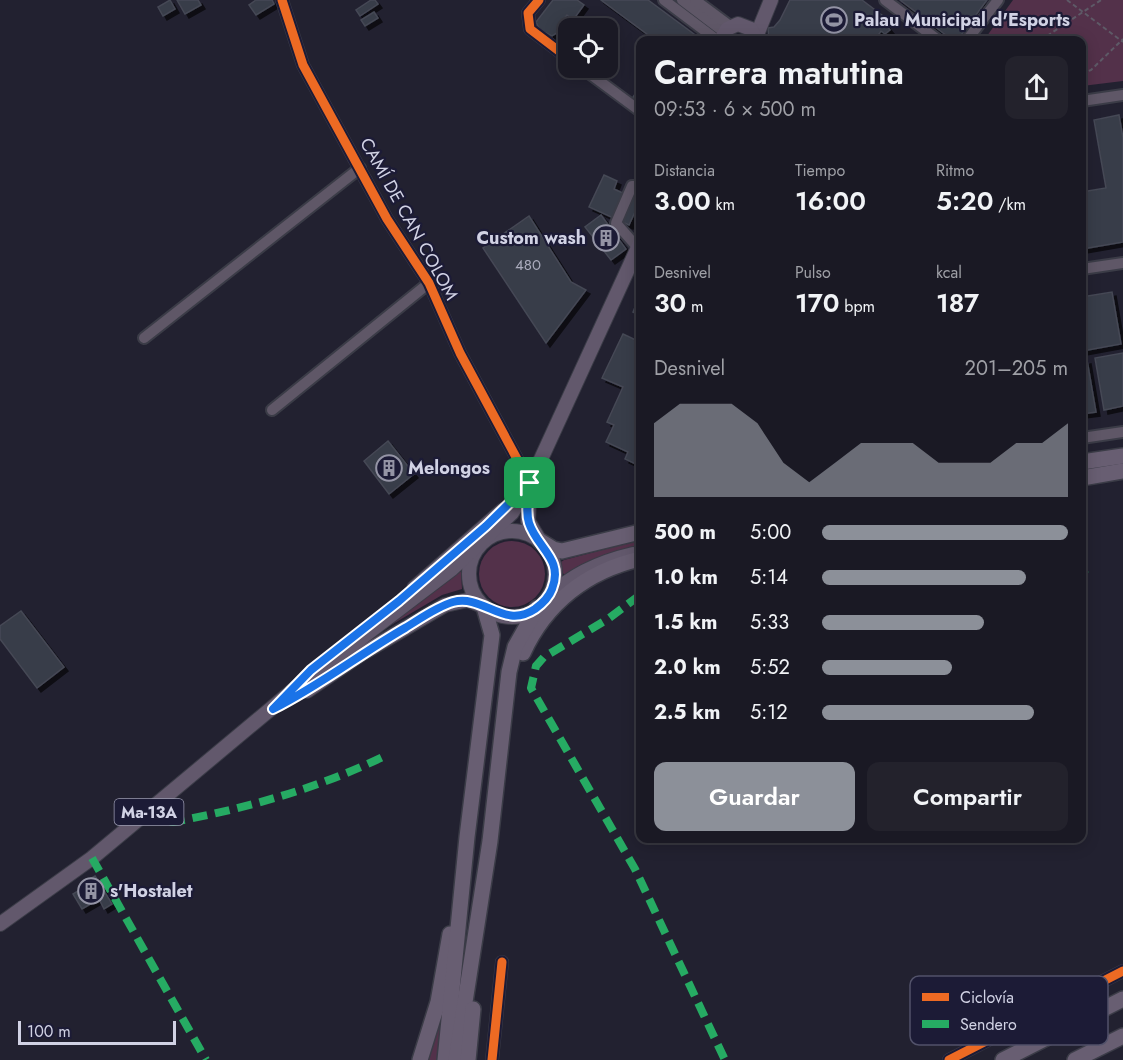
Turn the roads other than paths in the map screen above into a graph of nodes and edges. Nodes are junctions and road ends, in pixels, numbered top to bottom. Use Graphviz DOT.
graph roads {
  1 [pos="282,0"];
  2 [pos="539,0"];
  3 [pos="664,0"];
  4 [pos="681,0"];
  5 [pos="695,0"];
  6 [pos="885,0"];
  7 [pos="998,0"];
  8 [pos="769,3"];
  9 [pos="726,33"];
  10 [pos="754,36"];
  11 [pos="757,36"];
  12 [pos="933,36"];
  13 [pos="970,36"];
  14 [pos="558,50"];
  15 [pos="595,78"];
  16 [pos="1123,95"];
  17 [pos="1086,100"];
  18 [pos="636,108"];
  19 [pos="360,168"];
  20 [pos="636,186"];
  21 [pos="636,243"];
  22 [pos="636,253"];
  23 [pos="1123,263"];
  24 [pos="1086,268"];
  25 [pos="429,283"];
  26 [pos="144,338"];
  27 [pos="272,410"];
  28 [pos="1123,432"];
  29 [pos="1086,437"];
  30 [pos="1123,456"];
  31 [pos="1086,461"];
  32 [pos="1123,471"];
  33 [pos="1086,477"];
  34 [pos="530,483"];
  35 [pos="636,533"];
  36 [pos="484,541"];
  37 [pos="540,541"];
  38 [pos="636,554"];
  39 [pos="636,560"];
  40 [pos="542,604"];
  41 [pos="484,607"];
  42 [pos="297,687"];
  43 [pos="273,709"];
  44 [pos="503,738"];
  45 [pos="467,837"];
  46 [pos="489,841"];
  47 [pos="0,924"];
  48 [pos="502,962"];
  49 [pos="1123,971"];
  50 [pos="1108,979"];
  51 [pos="1123,999"];
  52 [pos="1108,1007"];
  53 [pos="1123,1036"];
  54 [pos="1108,1044"];
  55 [pos="978,1045"];
  56 [pos="1033,1045"];
  57 [pos="1105,1045"];
  58 [pos="420,1060"];
  59 [pos="445,1060"];
  60 [pos="456,1060"];
  61 [pos="468,1060"];
  62 [pos="492,1060"];
  63 [pos="949,1060"];
  64 [pos="1003,1060"];
  65 [pos="1075,1060"];
  1 -- 19 [label="street, CAMÍ DE CAN COLOM"];
  2 -- 14 [label="street"];
  3 -- 9 [label="street"];
  4 -- 9 [label="street"];
  5 -- 9 [label="street"];
  6 -- 12 [label="street"];
  7 -- 13 [label="street"];
  8 -- 9 [label="main road"];
  8 -- 11 [label="main road"];
  9 -- 10 [label="main road"];
  15 -- 18 [label="street"];
  16 -- 17 [label="street"];
  19 -- 25 [label="street, CAMÍ DE CAN COLOM"];
  19 -- 26 [label="street"];
  20 -- 21 [label="street"];
  22 -- 34 [label="main road"];
  23 -- 24 [label="street"];
  25 -- 27 [label="street"];
  25 -- 34 [label="street, CAMÍ DE CAN COLOM"];
  28 -- 29 [label="street"];
  30 -- 31 [label="highway"];
  32 -- 33 [label="highway"];
  34 -- 36 [label="main road"];
  34 -- 37 [label="main road"];
  34 -- 42 [label="main road"];
  35 -- 37 [label="highway, Ma-13A"];
  36 -- 37 [label="main road, Ma-13A"];
  36 -- 41 [label="main road"];
  36 -- 42 [label="main road, Ma-13A"];
  37 -- 40 [label="main road"];
  38 -- 40 [label="main road, Ma-13A"];
  39 -- 44 [label="highway"];
  40 -- 41 [label="main road, Ma-13A"];
  40 -- 44 [label="highway"];
  41 -- 43 [label="main road, Ma-13A"];
  41 -- 45 [label="highway"];
  42 -- 43 [label="main road, Ma-13A"];
  43 -- 47 [label="main road, Ma-13A"];
  44 -- 46 [label="highway"];
  45 -- 58 [label="highway"];
  45 -- 59 [label="highway"];
  46 -- 60 [label="highway"];
  46 -- 61 [label="highway"];
  48 -- 62 [label="street"];
  49 -- 50 [label="street"];
  51 -- 52 [label="highway"];
  53 -- 54 [label="highway"];
  55 -- 63 [label="street"];
  56 -- 64 [label="highway"];
  57 -- 65 [label="highway"];
}
